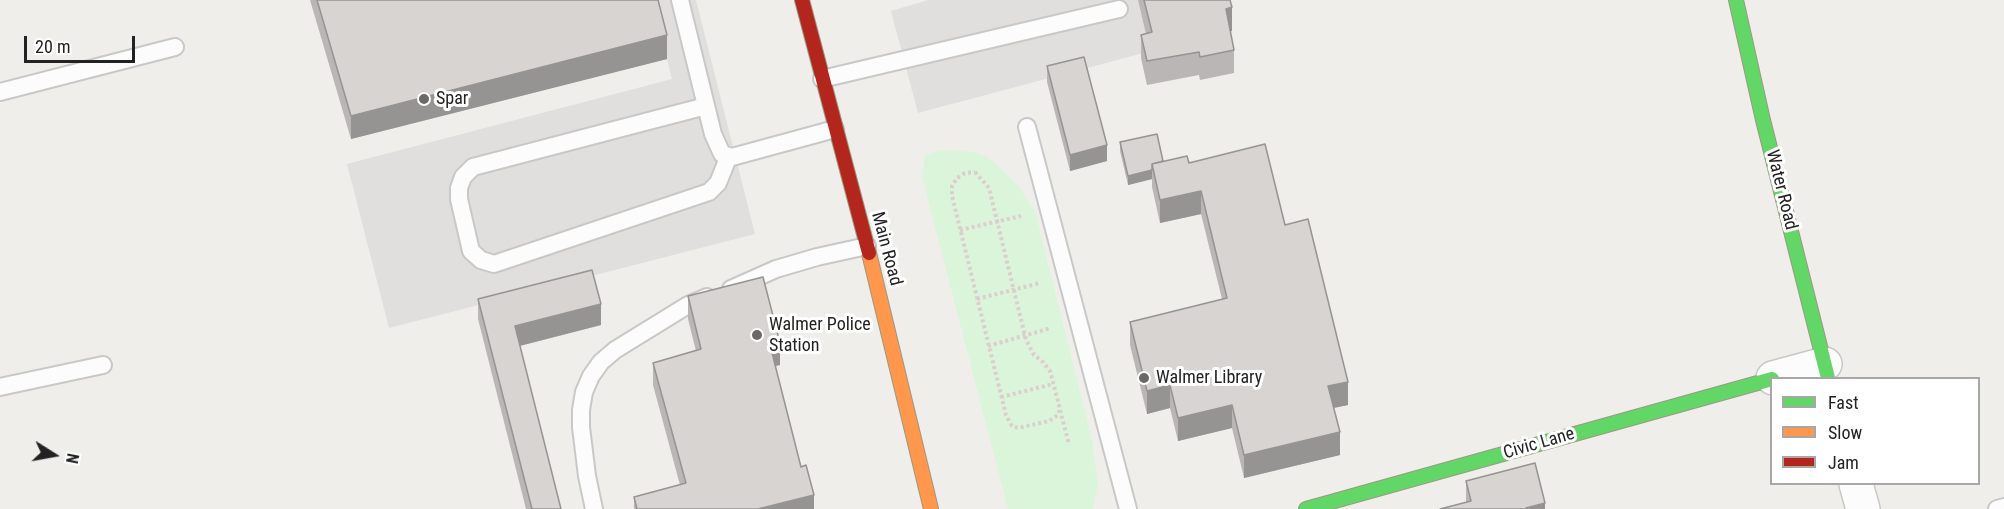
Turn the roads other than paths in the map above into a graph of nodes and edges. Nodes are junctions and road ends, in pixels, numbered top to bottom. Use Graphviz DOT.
graph roads {
  1 [pos="680,0"];
  2 [pos="802,0"];
  3 [pos="1736,0"];
  4 [pos="1119,9"];
  5 [pos="175,47"];
  6 [pos="822,79"];
  7 [pos="0,92"];
  8 [pos="706,106"];
  9 [pos="1027,127"];
  10 [pos="835,129"];
  11 [pos="728,158"];
  12 [pos="867,246"];
  13 [pos="103,365"];
  14 [pos="1827,371"];
  15 [pos="1786,377"];
  16 [pos="1770,380"];
  17 [pos="0,387"];
  18 [pos="1857,485"];
  19 [pos="2004,507"];
  20 [pos="594,509"];
  21 [pos="931,509"];
  22 [pos="1128,509"];
  23 [pos="1306,509"];
  24 [pos="1863,509"];
  25 [pos="1997,509"];
  1 -- 8 [label="lane"];
  2 -- 6 [label="street, Main Road"];
  3 -- 14 [label="street, Water Road"];
  4 -- 6 [label="lane"];
  5 -- 7 [label="lane"];
  6 -- 10 [label="street, Main Road"];
  8 -- 11 [label="lane"];
  8 -- 11 [label="lane"];
  9 -- 22 [label="lane"];
  10 -- 11 [label="lane"];
  10 -- 12 [label="street, Main Road"];
  12 -- 20 [label="lane"];
  12 -- 21 [label="street, Main Road"];
  13 -- 17 [label="lane"];
  14 -- 15 [label="street, Civic Lane"];
  16 -- 23 [label="street, Civic Lane"];
  18 -- 24 [label="street"];
  19 -- 25 [label="lane"];
}
